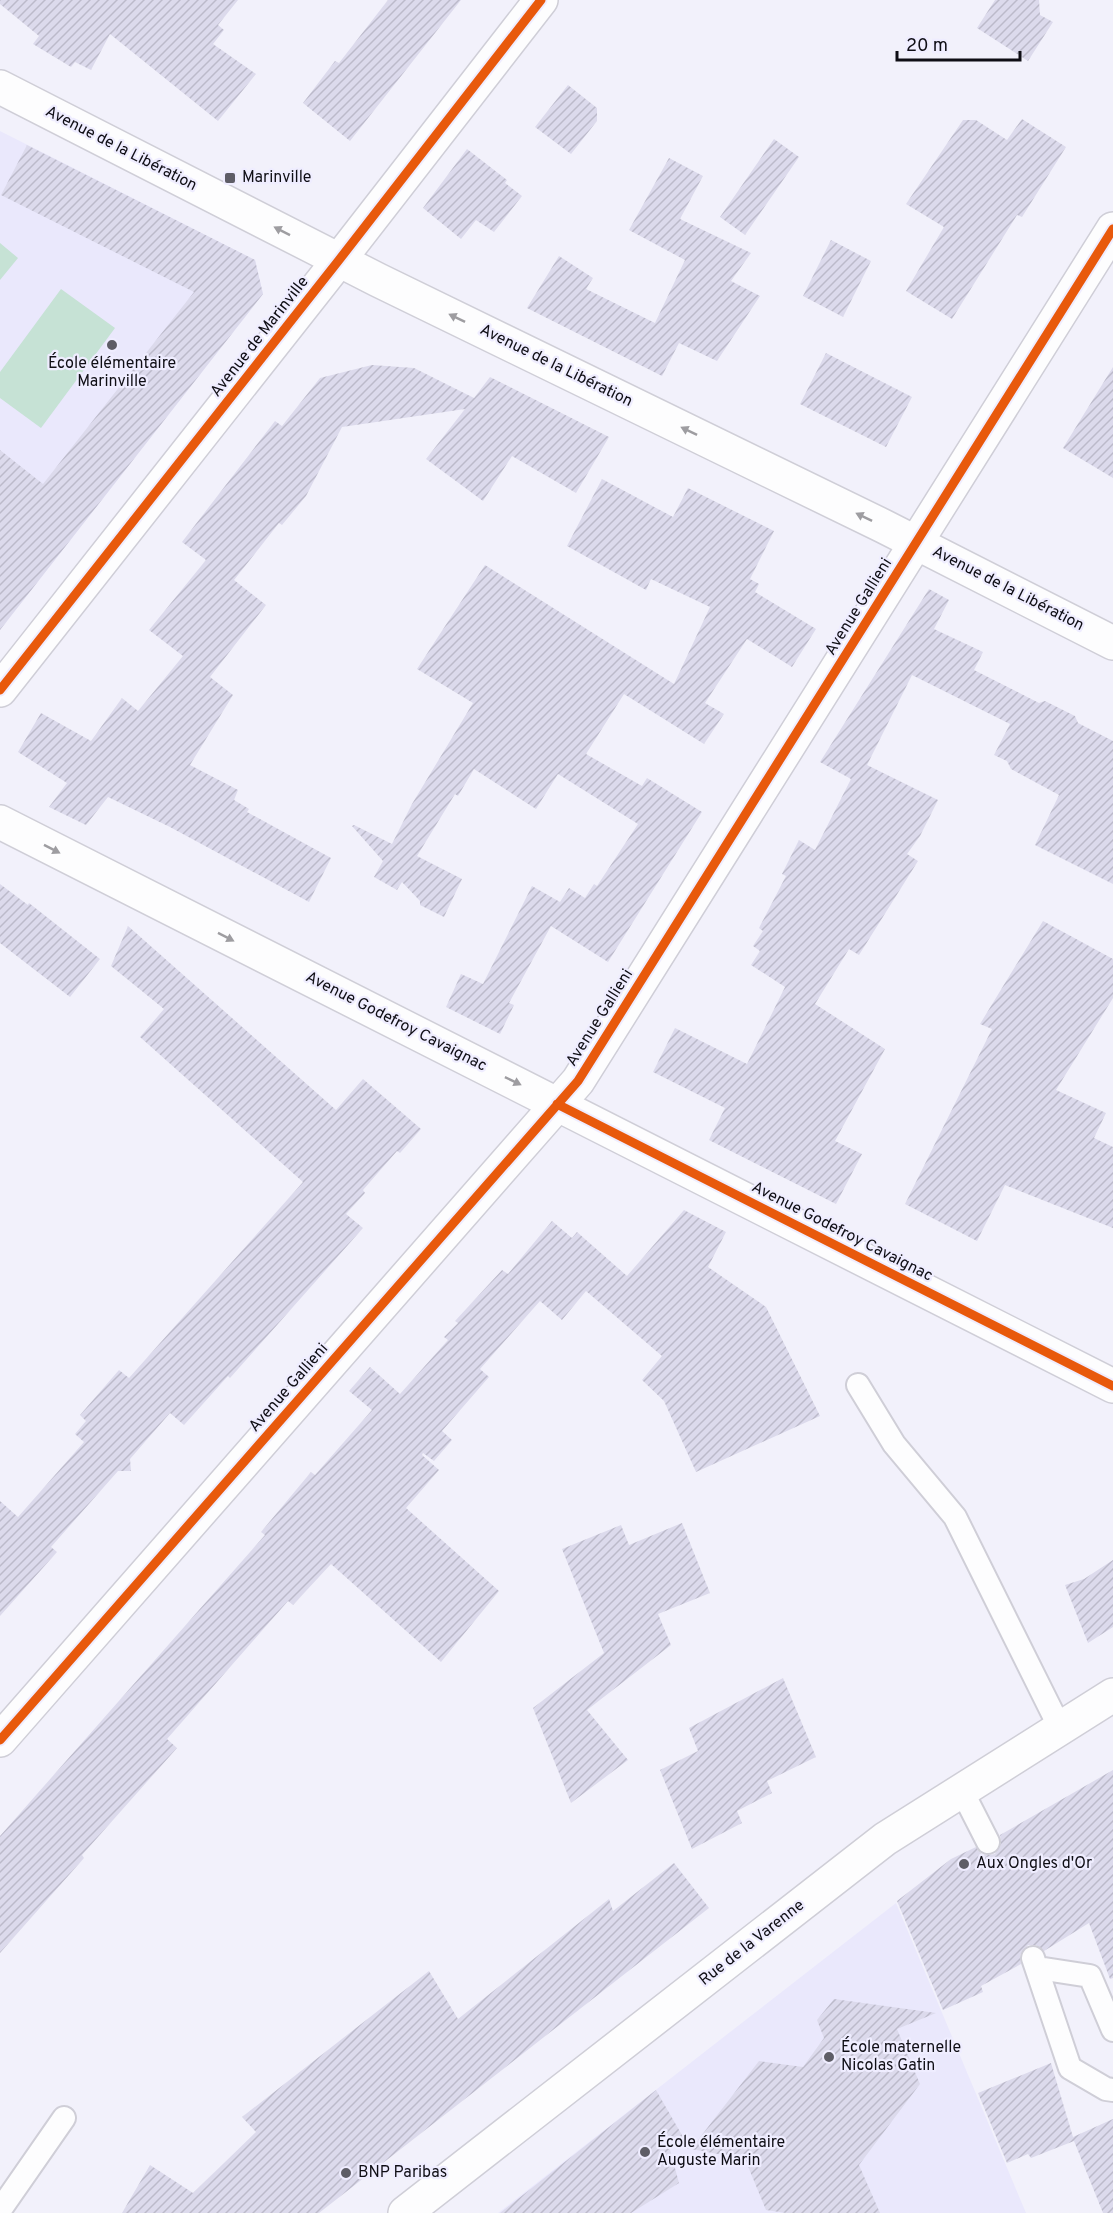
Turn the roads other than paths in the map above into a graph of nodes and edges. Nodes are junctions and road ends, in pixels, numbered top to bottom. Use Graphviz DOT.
graph roads {
  1 [pos="541,0"];
  2 [pos="0,87"];
  3 [pos="1113,229"];
  4 [pos="339,260"];
  5 [pos="916,543"];
  6 [pos="1113,643"];
  7 [pos="0,690"];
  8 [pos="0,822"];
  9 [pos="557,1104"];
  10 [pos="858,1385"];
  11 [pos="1113,1386"];
  12 [pos="1113,1695"];
  13 [pos="1060,1728"];
  14 [pos="0,1740"];
  15 [pos="962,1791"];
  16 [pos="988,1842"];
  17 [pos="1113,2030"];
  18 [pos="1113,2090"];
  19 [pos="64,2118"];
  20 [pos="0,2212"];
  21 [pos="405,2213"];
  1 -- 4 [label="main road, Avenue de Marinville"];
  4 -- 2 [label="main road, Avenue de la Libération, one-way"];
  3 -- 5 [label="main road, Avenue Gallieni"];
  5 -- 4 [label="main road, Avenue de la Libération, one-way"];
  4 -- 7 [label="main road, Avenue de Marinville"];
  5 -- 6 [label="main road, Avenue de la Libération"];
  5 -- 9 [label="main road, Avenue Gallieni"];
  8 -- 9 [label="main road, Avenue Godefroy Cavaignac, one-way"];
  9 -- 11 [label="main road, Avenue Godefroy Cavaignac"];
  9 -- 14 [label="main road, Avenue Gallieni"];
  10 -- 13 [label="lane"];
  12 -- 13 [label="main road, Rue de la Varenne"];
  13 -- 15 [label="main road, Rue de la Varenne"];
  15 -- 16 [label="lane"];
  15 -- 21 [label="main road, Rue de la Varenne"];
  17 -- 18 [label="lane"];
  19 -- 20 [label="lane"];
}
